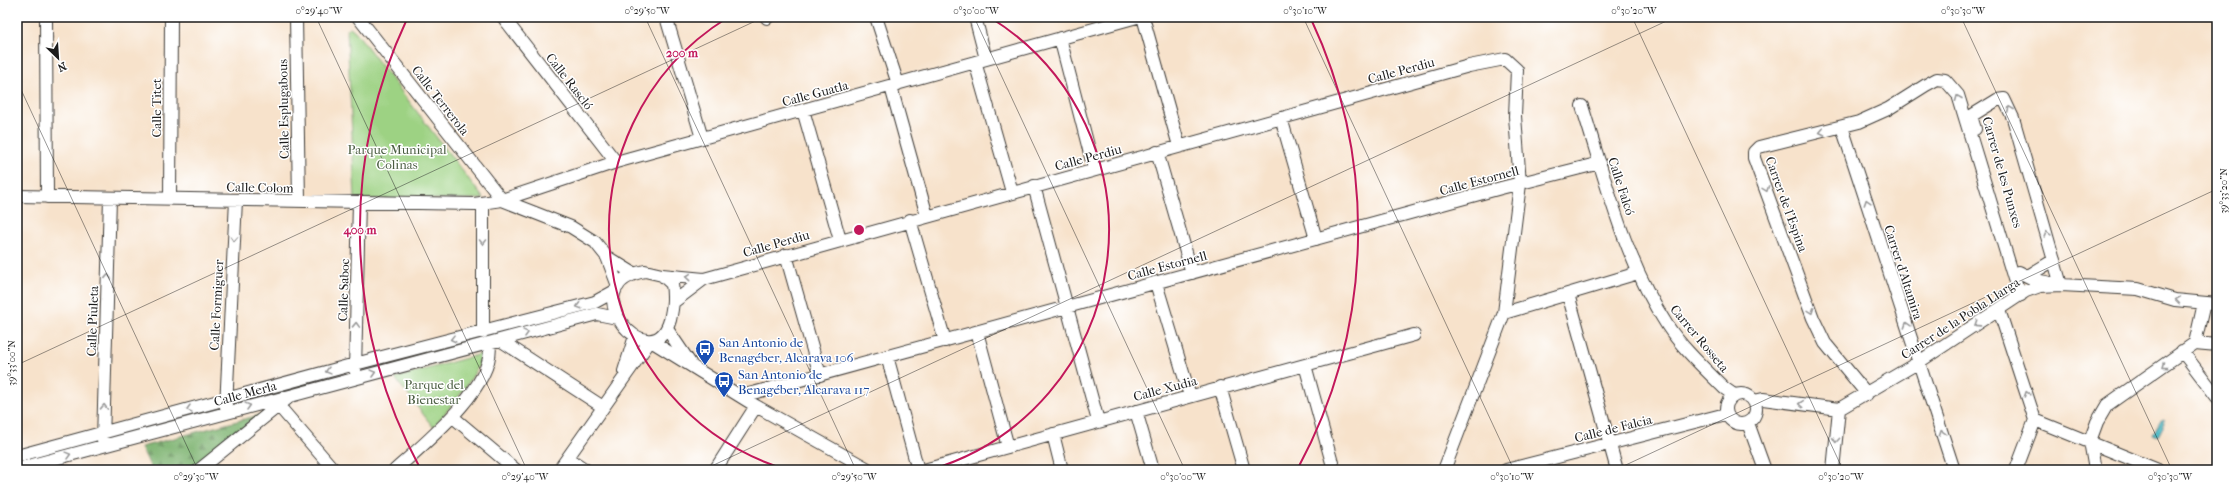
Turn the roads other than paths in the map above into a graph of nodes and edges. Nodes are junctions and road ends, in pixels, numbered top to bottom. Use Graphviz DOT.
graph roads {
  1 [pos="46,17"];
  2 [pos="171,17"];
  3 [pos="296,17"];
  4 [pos="358,17"];
  5 [pos="503,17"];
  6 [pos="666,17"];
  7 [pos="876,17"];
  8 [pos="975,17"];
  9 [pos="1137,17"];
  10 [pos="1143,17"];
  11 [pos="1060,38"];
  12 [pos="980,60"];
  13 [pos="895,86"];
  14 [pos="1582,106"];
  15 [pos="803,110"];
  16 [pos="1281,118"];
  17 [pos="1842,128"];
  18 [pos="702,138"];
  19 [pos="1179,146"];
  20 [pos="1157,152"];
  21 [pos="616,162"];
  22 [pos="1600,164"];
  23 [pos="1094,169"];
  24 [pos="1520,184"];
  25 [pos="1034,186"];
  26 [pos="1012,192"];
  27 [pos="17,196"];
  28 [pos="47,197"];
  29 [pos="110,198"];
  30 [pos="170,199"];
  31 [pos="236,200"];
  32 [pos="502,200"];
  33 [pos="299,201"];
  34 [pos="359,202"];
  35 [pos="483,203"];
  36 [pos="927,216"];
  37 [pos="910,220"];
  38 [pos="1316,239"];
  39 [pos="840,240"];
  40 [pos="786,255"];
  41 [pos="607,257"];
  42 [pos="2054,260"];
  43 [pos="633,273"];
  44 [pos="1192,273"];
  45 [pos="1638,273"];
  46 [pos="2024,274"];
  47 [pos="662,275"];
  48 [pos="704,279"];
  49 [pos="1156,283"];
  50 [pos="2061,285"];
  51 [pos="616,288"];
  52 [pos="2024,293"];
  53 [pos="1568,294"];
  54 [pos="675,301"];
  55 [pos="2204,303"];
  56 [pos="2217,304"];
  57 [pos="1066,307"];
  58 [pos="2000,310"];
  59 [pos="1504,313"];
  60 [pos="617,318"];
  61 [pos="667,330"];
  62 [pos="977,332"];
  63 [pos="1414,335"];
  64 [pos="636,336"];
  65 [pos="488,337"];
  66 [pos="651,341"];
  67 [pos="945,341"];
  68 [pos="2195,343"];
  69 [pos="2217,345"];
  70 [pos="2182,351"];
  71 [pos="887,356"];
  72 [pos="1919,362"];
  73 [pos="355,364"];
  74 [pos="1304,365"];
  75 [pos="692,368"];
  76 [pos="820,375"];
  77 [pos="355,378"];
  78 [pos="620,383"];
  79 [pos="1220,387"];
  80 [pos="292,394"];
  81 [pos="1866,394"];
  82 [pos="1734,395"];
  83 [pos="742,396"];
  84 [pos="1190,396"];
  85 [pos="2217,397"];
  86 [pos="226,399"];
  87 [pos="1754,401"];
  88 [pos="278,405"];
  89 [pos="756,406"];
  90 [pos="603,407"];
  91 [pos="1839,410"];
  92 [pos="1136,411"];
  93 [pos="226,412"];
  94 [pos="1726,414"];
  95 [pos="453,417"];
  96 [pos="2035,420"];
  97 [pos="1098,421"];
  98 [pos="1748,423"];
  99 [pos="103,432"];
  100 [pos="1053,434"];
  101 [pos="2090,441"];
  102 [pos="1610,442"];
  103 [pos="103,446"];
  104 [pos="1008,446"];
  105 [pos="17,456"];
  106 [pos="568,458"];
  107 [pos="17,469"];
  108 [pos="866,469"];
  109 [pos="199,470"];
  110 [pos="334,470"];
  111 [pos="395,470"];
  112 [pos="516,470"];
  113 [pos="559,470"];
  114 [pos="586,470"];
  115 [pos="715,470"];
  116 [pos="918,470"];
  117 [pos="924,470"];
  118 [pos="1062,470"];
  119 [pos="1153,470"];
  120 [pos="1244,470"];
  121 [pos="1334,470"];
  122 [pos="1444,470"];
  123 [pos="1506,470"];
  124 [pos="1617,470"];
  125 [pos="1765,470"];
  126 [pos="1834,470"];
  127 [pos="1954,470"];
  128 [pos="2016,470"];
  129 [pos="2094,470"];
  130 [pos="2158,470"];
  1 -- 28 [label="street"];
  2 -- 30 [label="street, Calle Titet"];
  3 -- 33 [label="street, Calle Esplugabous"];
  4 -- 32 [label="street, Calle Terrerola"];
  5 -- 21 [label="street, Calle Rascló"];
  6 -- 18 [label="street"];
  7 -- 13 [label="street"];
  8 -- 12 [label="street"];
  9 -- 11 [label="street, Calle Guatla"];
  10 -- 19 [label="street"];
  11 -- 12 [label="street, Calle Guatla"];
  11 -- 23 [label="street"];
  12 -- 13 [label="street, Calle Guatla"];
  12 -- 26 [label="street"];
  13 -- 15 [label="street, Calle Guatla"];
  13 -- 36 [label="street"];
  14 -- 22 [label="street, Calle Falcó"];
  15 -- 18 [label="street, Calle Guatla"];
  15 -- 39 [label="street"];
  16 -- 19 [label="street, Calle Perdiu"];
  16 -- 24 [label="street, Calle Perdiu"];
  16 -- 38 [label="street"];
  52 -- 17 [label="street, Carrer de l'Espina, one-way"];
  72 -- 17 [label="street, Carrer d'Altamira, one-way"];
  17 -- 81 [label="street, Carrer de l'Espina, one-way"];
  18 -- 21 [label="street, Calle Guatla"];
  19 -- 20 [label="street, Calle Perdiu"];
  20 -- 23 [label="street, Calle Perdiu"];
  20 -- 44 [label="street"];
  21 -- 32 [label="street, Calle Guatla"];
  22 -- 24 [label="street, Calle Estornell"];
  22 -- 45 [label="street, Calle Falcó"];
  23 -- 25 [label="street, Calle Perdiu"];
  24 -- 38 [label="street, Calle Estornell"];
  24 -- 59 [label="street"];
  25 -- 26 [label="street, Calle Perdiu"];
  25 -- 57 [label="street"];
  26 -- 36 [label="street, Calle Perdiu"];
  27 -- 28 [label="street, Calle Colom"];
  28 -- 29 [label="street, Calle Colom"];
  29 -- 30 [label="street, Calle Colom"];
  99 -- 29 [label="street, Calle Piuleta, one-way"];
  30 -- 31 [label="street, Calle Colom"];
  31 -- 33 [label="street, Calle Colom"];
  31 -- 86 [label="street, Calle Formiguer, one-way"];
  32 -- 35 [label="street, Calle Colom"];
  32 -- 41 [label="street"];
  33 -- 34 [label="street, Calle Colom"];
  34 -- 35 [label="street, Calle Colom"];
  73 -- 34 [label="street, Calle Saboc, one-way"];
  35 -- 65 [label="street, one-way"];
  36 -- 37 [label="street, Calle Perdiu"];
  37 -- 39 [label="street, Calle Perdiu"];
  37 -- 67 [label="street"];
  38 -- 44 [label="street, Calle Estornell"];
  39 -- 40 [label="street, Calle Perdiu"];
  40 -- 48 [label="street, Calle Perdiu"];
  40 -- 76 [label="street"];
  41 -- 43 [label="street"];
  41 -- 51 [label="street"];
  42 -- 46 [label="street"];
  42 -- 46 [label="street, Carrer de les Punxes, one-way"];
  42 -- 50 [label="street, Carrer de les Punxes"];
  43 -- 47 [label="street"];
  43 -- 51 [label="street"];
  44 -- 49 [label="street, Calle Estornell"];
  45 -- 53 [label="street"];
  45 -- 82 [label="street, Carrer Rosseta"];
  46 -- 50 [label="street"];
  46 -- 52 [label="street, Carrer de les Punxes"];
  48 -- 47 [label="street, Calle Perdiu, one-way"];
  47 -- 54 [label="street"];
  48 -- 54 [label="street, Calle Perdiu"];
  49 -- 57 [label="street, Calle Estornell"];
  49 -- 84 [label="street"];
  50 -- 52 [label="street, Carrer de la Pobla Llarga"];
  55 -- 50 [label="street, Carrer de la Pobla Llarga, one-way"];
  51 -- 60 [label="street"];
  51 -- 65 [label="street, Calle Merla, one-way"];
  52 -- 58 [label="street, Carrer de la Pobla Llarga"];
  53 -- 59 [label="street"];
  53 -- 102 [label="street"];
  54 -- 61 [label="street"];
  55 -- 56 [label="street, Carrer de la Pobla Llarga"];
  55 -- 68 [label="street"];
  57 -- 62 [label="street, Calle Estornell"];
  57 -- 97 [label="street"];
  58 -- 72 [label="street, Carrer de la Pobla Llarga, one-way"];
  96 -- 58 [label="street, one-way"];
  59 -- 122 [label="street"];
  60 -- 64 [label="street"];
  65 -- 60 [label="street, Calle Merla, one-way"];
  61 -- 66 [label="street"];
  61 -- 75 [label="street"];
  62 -- 67 [label="street, Calle Estornell"];
  62 -- 104 [label="street"];
  63 -- 74 [label="street, Calle Xudia"];
  64 -- 66 [label="street"];
  64 -- 78 [label="street"];
  65 -- 73 [label="street, Calle Merla, one-way"];
  77 -- 65 [label="street, Calle Merla, one-way"];
  65 -- 90 [label="street"];
  65 -- 95 [label="street"];
  66 -- 75 [label="street"];
  66 -- 78 [label="street"];
  67 -- 71 [label="street, Calle Estornell"];
  68 -- 69 [label="street"];
  68 -- 70 [label="street"];
  70 -- 85 [label="street"];
  70 -- 101 [label="street, one-way"];
  71 -- 76 [label="street, Calle Estornell"];
  71 -- 116 [label="street"];
  72 -- 81 [label="street, Carrer de la Pobla Llarga"];
  127 -- 72 [label="street, Carrer d'Altamira, one-way"];
  73 -- 77 [label="street, Calle Saboc"];
  73 -- 86 [label="street, Calle Merla, one-way"];
  74 -- 79 [label="street, Calle Xudia"];
  74 -- 121 [label="street"];
  75 -- 83 [label="street"];
  76 -- 83 [label="street, Calle Estornell"];
  77 -- 80 [label="street, Calle Merla"];
  78 -- 90 [label="street"];
  79 -- 84 [label="street, Calle Xudia"];
  79 -- 120 [label="street"];
  80 -- 88 [label="street"];
  93 -- 80 [label="street, Calle Merla, one-way"];
  81 -- 91 [label="street, Carrer de la Pobla Llarga"];
  82 -- 87 [label="street, Carrer Rosseta"];
  82 -- 94 [label="street"];
  83 -- 89 [label="street"];
  84 -- 92 [label="street, Calle Xudia"];
  86 -- 93 [label="street, Calle Formiguer"];
  86 -- 99 [label="street, Calle Merla, one-way"];
  91 -- 87 [label="street, Carrer Rosseta, one-way"];
  87 -- 98 [label="street"];
  88 -- 109 [label="street"];
  88 -- 110 [label="street"];
  89 -- 108 [label="street"];
  89 -- 115 [label="street"];
  90 -- 106 [label="street"];
  91 -- 126 [label="street, one-way"];
  92 -- 97 [label="street, Calle Xudia"];
  92 -- 119 [label="street"];
  93 -- 103 [label="street, Calle Merla"];
  94 -- 98 [label="street"];
  94 -- 102 [label="street, Calle de Falcia"];
  95 -- 111 [label="street"];
  95 -- 112 [label="street"];
  96 -- 101 [label="street"];
  96 -- 128 [label="street"];
  97 -- 100 [label="street, Calle Xudia"];
  98 -- 125 [label="street"];
  99 -- 103 [label="street, Calle Piuleta"];
  99 -- 105 [label="street, Calle Merla"];
  100 -- 104 [label="street, Calle Xudia"];
  100 -- 118 [label="street"];
  101 -- 129 [label="street"];
  101 -- 130 [label="street"];
  102 -- 123 [label="street, Calle de Falcia"];
  102 -- 124 [label="street"];
  107 -- 103 [label="street, Calle Merla, one-way"];
  104 -- 117 [label="street, Calle Xudia"];
  106 -- 113 [label="street"];
  106 -- 114 [label="street"];
}
